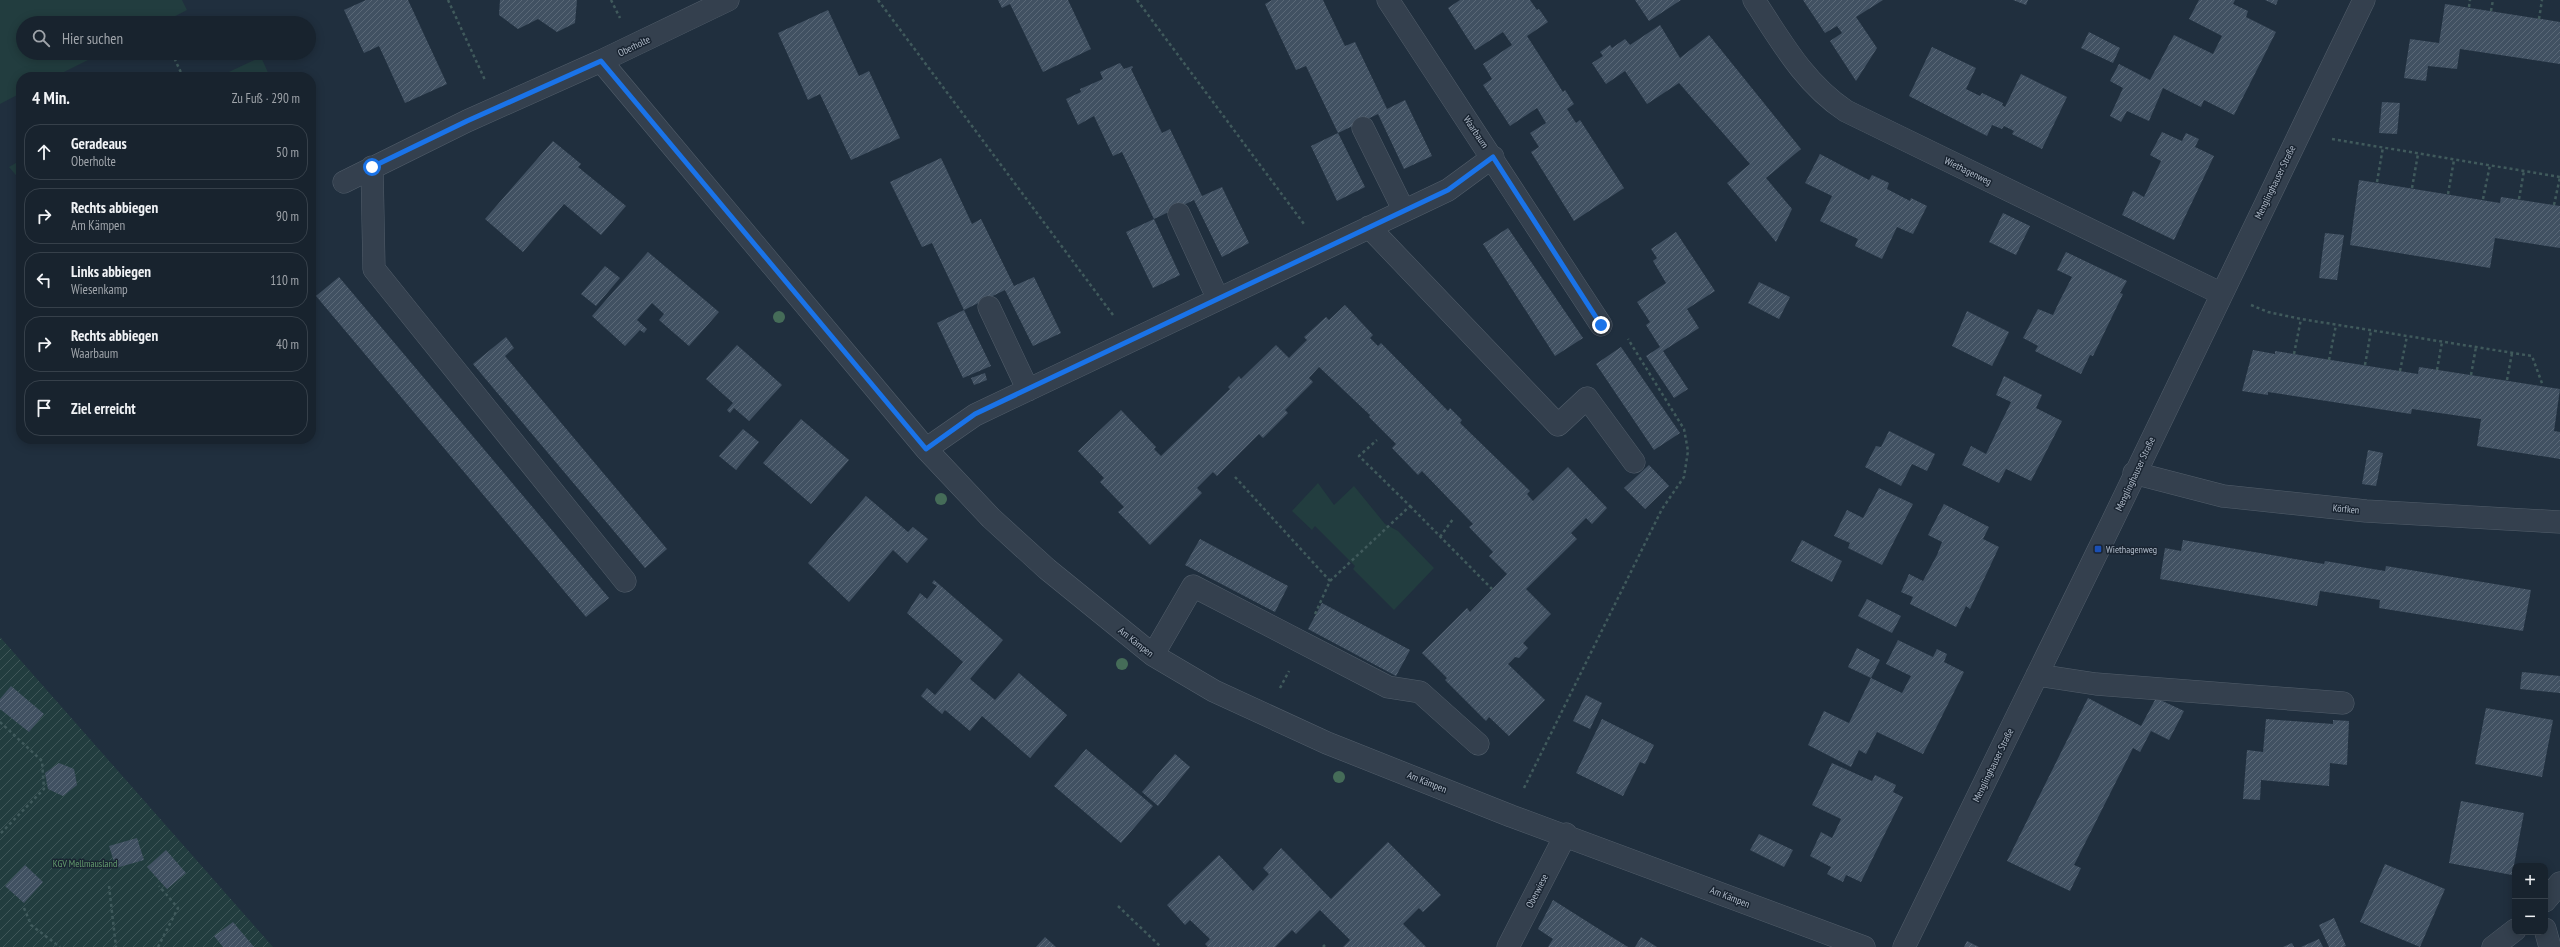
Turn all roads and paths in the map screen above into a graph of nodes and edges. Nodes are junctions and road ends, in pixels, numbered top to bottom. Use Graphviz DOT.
graph roads {
  1 [pos="448,0"];
  2 [pos="728,0"];
  3 [pos="878,0"];
  4 [pos="1137,0"];
  5 [pos="1388,0"];
  6 [pos="1754,0"];
  7 [pos="2364,0"];
  8 [pos="2470,0"];
  9 [pos="2493,0"];
  10 [pos="2542,0"];
  11 [pos="2469,7"];
  12 [pos="2491,11"];
  13 [pos="2539,18"];
  14 [pos="175,60"];
  15 [pos="601,61"];
  16 [pos="181,72"];
  17 [pos="498,107"];
  18 [pos="1363,128"];
  19 [pos="2356,143"];
  20 [pos="2383,147"];
  21 [pos="2418,154"];
  22 [pos="1493,157"];
  23 [pos="2454,160"];
  24 [pos="2490,165"];
  25 [pos="372,167"];
  26 [pos="2524,171"];
  27 [pos="2560,177"];
  28 [pos="344,182"];
  29 [pos="2377,182"];
  30 [pos="2412,188"];
  31 [pos="2448,194"];
  32 [pos="2482,200"];
  33 [pos="2518,200"];
  34 [pos="2554,205"];
  35 [pos="1404,211"];
  36 [pos="1179,214"];
  37 [pos="1369,227"];
  38 [pos="1322,248"];
  39 [pos="2222,294"];
  40 [pos="1218,299"];
  41 [pos="989,307"];
  42 [pos="2268,312"];
  43 [pos="2300,319"];
  44 [pos="1601,325"];
  45 [pos="2336,325"];
  46 [pos="2371,331"];
  47 [pos="2407,336"];
  48 [pos="1131,340"];
  49 [pos="2442,342"];
  50 [pos="2476,347"];
  51 [pos="2512,353"];
  52 [pos="2294,354"];
  53 [pos="2329,360"];
  54 [pos="2365,365"];
  55 [pos="2437,370"];
  56 [pos="2400,371"];
  57 [pos="2471,375"];
  58 [pos="2506,380"];
  59 [pos="2542,386"];
  60 [pos="1028,390"];
  61 [pos="1377,440"];
  62 [pos="926,449"];
  63 [pos="1634,462"];
  64 [pos="2134,473"];
  65 [pos="1235,477"];
  66 [pos="1410,506"];
  67 [pos="1453,519"];
  68 [pos="2560,522"];
  69 [pos="1440,537"];
  70 [pos="625,581"];
  71 [pos="1330,581"];
  72 [pos="1492,589"];
  73 [pos="1303,643"];
  74 [pos="1153,655"];
  75 [pos="2037,675"];
  76 [pos="2343,703"];
  77 [pos="1266,716"];
  78 [pos="0,722"];
  79 [pos="1478,744"];
  80 [pos="1511,816"];
  81 [pos="0,834"];
  82 [pos="1566,834"];
  83 [pos="2560,883"];
  84 [pos="110,886"];
  85 [pos="159,886"];
  86 [pos="2547,899"];
  87 [pos="1118,906"];
  88 [pos="24,908"];
  89 [pos="2512,932"];
  90 [pos="2547,935"];
  91 [pos="60,947"];
  92 [pos="116,947"];
  93 [pos="158,947"];
  94 [pos="1160,947"];
  95 [pos="1508,947"];
  96 [pos="1864,947"];
  97 [pos="1904,947"];
  98 [pos="2493,947"];
  99 [pos="2550,947"];
  1 -- 17 [label="path"];
  2 -- 15 [label="street, Oberholte"];
  3 -- 48 [label="path"];
  4 -- 38 [label="path"];
  5 -- 22 [label="street, Waarbaum"];
  6 -- 39 [label="street, Wiethagenweg"];
  7 -- 39 [label="street, Menglinghauser Straße"];
  8 -- 11 [label="path"];
  9 -- 12 [label="path"];
  10 -- 13 [label="path"];
  14 -- 16 [label="path"];
  15 -- 17 [label="street, Oberholte"];
  15 -- 62 [label="street, Am Kämpen"];
  17 -- 25 [label="street, Oberholte"];
  18 -- 35 [label="street"];
  19 -- 20 [label="path"];
  20 -- 21 [label="path"];
  20 -- 29 [label="path"];
  21 -- 23 [label="path"];
  21 -- 30 [label="path"];
  22 -- 35 [label="street"];
  22 -- 44 [label="street, Waarbaum"];
  23 -- 24 [label="path"];
  23 -- 31 [label="path"];
  24 -- 26 [label="path"];
  24 -- 32 [label="path"];
  25 -- 28 [label="street, Oberholte"];
  25 -- 70 [label="street"];
  26 -- 27 [label="path"];
  26 -- 33 [label="path"];
  27 -- 34 [label="path"];
  35 -- 37 [label="street"];
  36 -- 40 [label="street"];
  37 -- 38 [label="street"];
  37 -- 63 [label="street"];
  38 -- 40 [label="street"];
  39 -- 64 [label="street, Menglinghauser Straße"];
  40 -- 48 [label="street"];
  41 -- 60 [label="street"];
  42 -- 43 [label="path"];
  43 -- 45 [label="path"];
  43 -- 52 [label="path"];
  44 -- 80 [label="path"];
  45 -- 46 [label="path"];
  45 -- 53 [label="path"];
  46 -- 47 [label="path"];
  46 -- 54 [label="path"];
  47 -- 49 [label="path"];
  47 -- 56 [label="path"];
  48 -- 60 [label="street"];
  49 -- 50 [label="path"];
  49 -- 55 [label="path"];
  50 -- 51 [label="path"];
  50 -- 57 [label="path"];
  51 -- 58 [label="path"];
  51 -- 59 [label="path"];
  60 -- 62 [label="street"];
  61 -- 66 [label="path"];
  62 -- 74 [label="street, Am Kämpen"];
  64 -- 68 [label="street, Körfken"];
  64 -- 75 [label="street, Menglinghauser Straße"];
  65 -- 71 [label="path"];
  66 -- 69 [label="path"];
  66 -- 71 [label="path"];
  67 -- 69 [label="path"];
  69 -- 72 [label="path"];
  71 -- 73 [label="path"];
  73 -- 74 [label="street"];
  73 -- 77 [label="path"];
  73 -- 79 [label="street"];
  74 -- 77 [label="street, Am Kämpen"];
  75 -- 76 [label="street"];
  75 -- 97 [label="street, Menglinghauser Straße"];
  77 -- 80 [label="street, Am Kämpen"];
  78 -- 81 [label="path"];
  80 -- 82 [label="street, Am Kämpen"];
  82 -- 95 [label="street, Oberwiese"];
  82 -- 96 [label="street, Am Kämpen"];
  83 -- 86 [label="street"];
  84 -- 92 [label="path"];
  85 -- 93 [label="path"];
  87 -- 94 [label="path"];
  88 -- 91 [label="path"];
  89 -- 98 [label="street"];
  90 -- 99 [label="street"];
}
